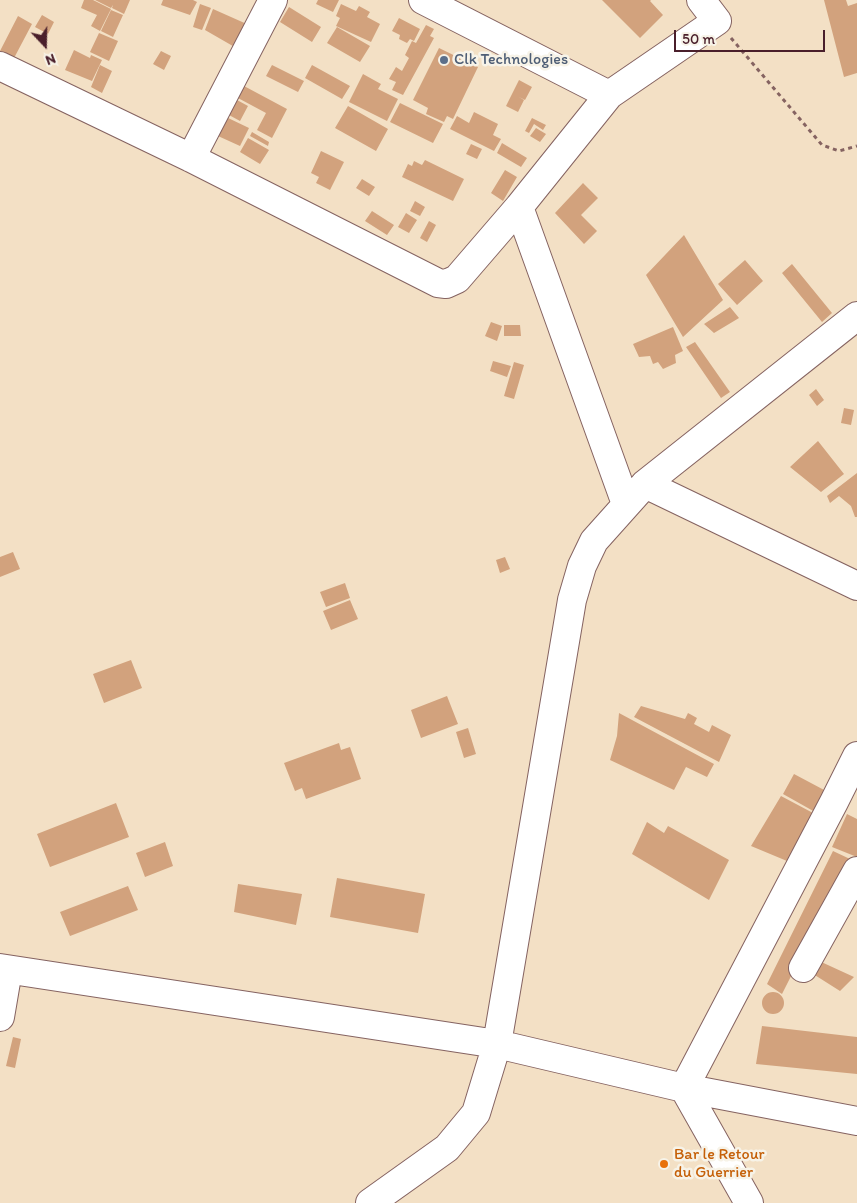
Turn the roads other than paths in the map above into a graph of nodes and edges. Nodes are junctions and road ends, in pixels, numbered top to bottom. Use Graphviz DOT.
graph roads {
  1 [pos="273,0"];
  2 [pos="423,0"];
  3 [pos="701,0"];
  4 [pos="0,66"];
  5 [pos="609,95"];
  6 [pos="191,158"];
  7 [pos="520,207"];
  8 [pos="857,316"];
  9 [pos="645,484"];
  10 [pos="626,504"];
  11 [pos="857,586"];
  12 [pos="857,756"];
  13 [pos="857,871"];
  14 [pos="803,968"];
  15 [pos="4,969"];
  16 [pos="0,1018"];
  17 [pos="497,1044"];
  18 [pos="684,1088"];
  19 [pos="857,1121"];
  20 [pos="370,1203"];
  21 [pos="749,1203"];
  1 -- 6 [label="street"];
  2 -- 5 [label="street"];
  3 -- 5 [label="street"];
  4 -- 6 [label="street"];
  5 -- 7 [label="street"];
  6 -- 7 [label="street"];
  7 -- 10 [label="street"];
  8 -- 9 [label="street"];
  9 -- 10 [label="street"];
  9 -- 11 [label="street"];
  10 -- 17 [label="street"];
  12 -- 18 [label="street"];
  13 -- 14 [label="street"];
  15 -- 16 [label="street"];
  15 -- 17 [label="street"];
  17 -- 18 [label="street"];
  17 -- 20 [label="street"];
  18 -- 19 [label="street"];
  18 -- 21 [label="street"];
}
